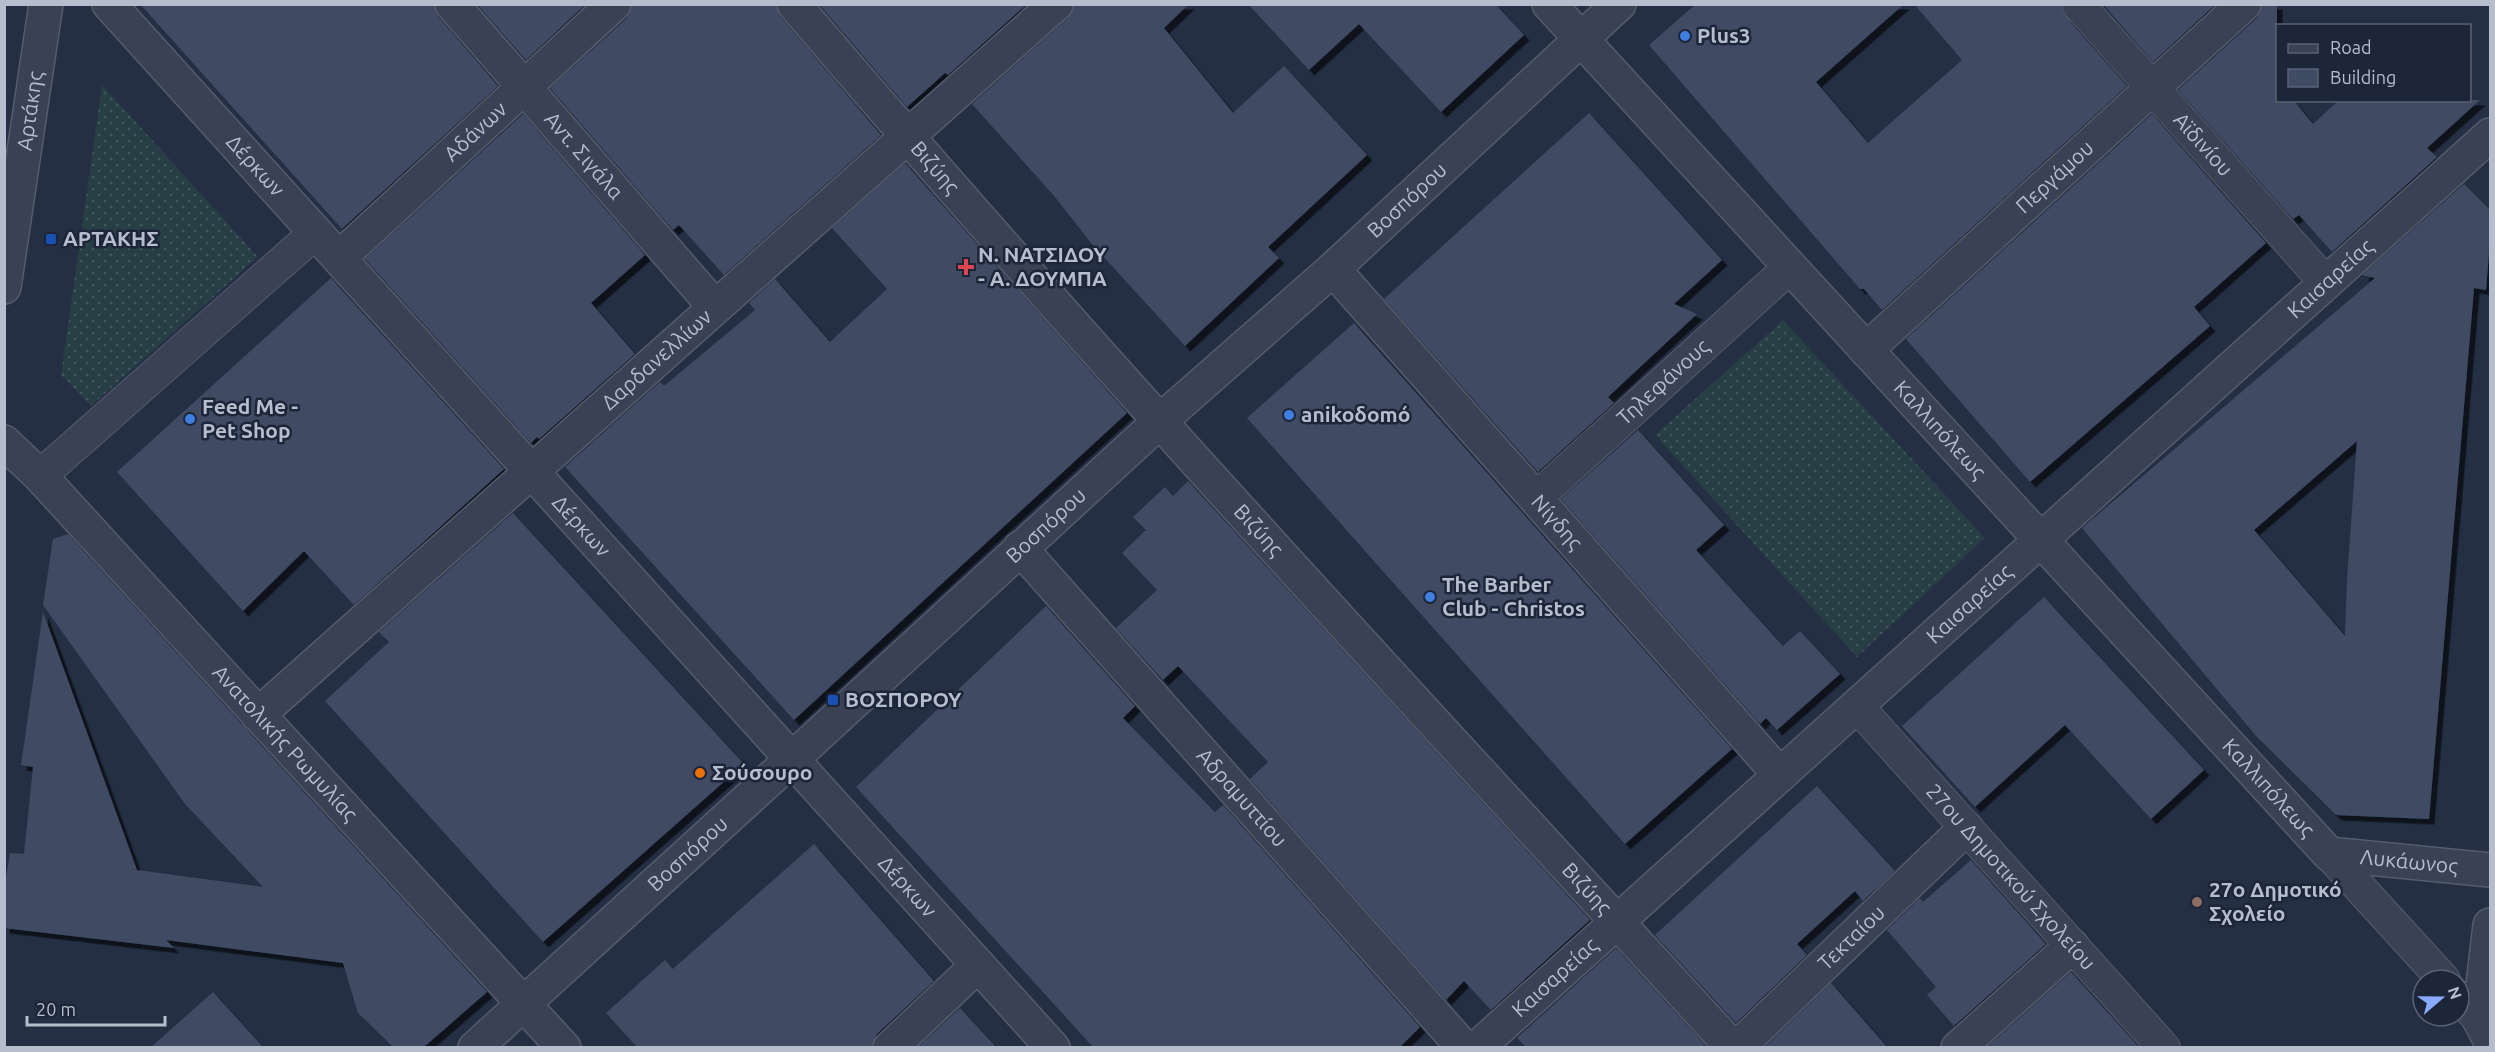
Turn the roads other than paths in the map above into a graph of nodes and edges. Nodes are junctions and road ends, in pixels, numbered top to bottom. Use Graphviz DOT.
graph roads {
  1 [pos="46,4"];
  2 [pos="109,4"];
  3 [pos="452,4"];
  4 [pos="614,4"];
  5 [pos="794,4"];
  6 [pos="1056,4"];
  7 [pos="1549,4"];
  8 [pos="1619,4"];
  9 [pos="2244,4"];
  10 [pos="2081,5"];
  11 [pos="1580,38"];
  12 [pos="524,88"];
  13 [pos="2153,88"];
  14 [pos="2490,135"];
  15 [pos="907,137"];
  16 [pos="2476,157"];
  17 [pos="315,233"];
  18 [pos="339,258"];
  19 [pos="1790,267"];
  20 [pos="1333,269"];
  21 [pos="2326,283"];
  22 [pos="4,287"];
  23 [pos="715,307"];
  24 [pos="1866,350"];
  25 [pos="1160,421"];
  26 [pos="4,442"];
  27 [pos="531,471"];
  28 [pos="40,476"];
  29 [pos="1536,498"];
  30 [pos="2041,540"];
  31 [pos="1020,548"];
  32 [pos="1857,706"];
  33 [pos="258,715"];
  34 [pos="792,759"];
  35 [pos="1780,775"];
  36 [pos="1966,828"];
  37 [pos="2328,854"];
  38 [pos="2490,870"];
  39 [pos="1617,921"];
  40 [pos="2490,925"];
  41 [pos="2072,946"];
  42 [pos="978,965"];
  43 [pos="2433,968"];
  44 [pos="523,1003"];
  45 [pos="2476,1026"];
  46 [pos="475,1047"];
  47 [pos="564,1047"];
  48 [pos="890,1047"];
  49 [pos="1053,1047"];
  50 [pos="1464,1047"];
  51 [pos="1477,1047"];
  52 [pos="1735,1047"];
  53 [pos="1958,1047"];
  54 [pos="2164,1047"];
  1 -- 22 [label="street, Αρτάκης"];
  2 -- 17 [label="street, Δέρκων"];
  3 -- 12 [label="street, Αντ. Σιγάλα"];
  4 -- 12 [label="street, Αδάνων"];
  5 -- 15 [label="street, Βιζύης"];
  6 -- 15 [label="street, Δαρδανελλίων"];
  7 -- 11 [label="street, Καλλιπόλεως"];
  8 -- 11 [label="street, Βοσπόρου"];
  9 -- 13 [label="street, Περγάμου"];
  10 -- 13 [label="street, Αϊδινίου"];
  11 -- 19 [label="street, Καλλιπόλεως"];
  11 -- 20 [label="street, Βοσπόρου"];
  12 -- 18 [label="street, Αδάνων"];
  12 -- 23 [label="street, Αντ. Σιγάλα"];
  13 -- 21 [label="street, Αϊδινίου"];
  13 -- 24 [label="street, Περγάμου"];
  14 -- 16 [label="street, Καισαρείας"];
  15 -- 23 [label="street, Δαρδανελλίων"];
  15 -- 25 [label="street, Βιζύης"];
  16 -- 21 [label="street, Καισαρείας"];
  17 -- 18 [label="street, Δέρκων"];
  17 -- 28 [label="street"];
  18 -- 27 [label="street, Δέρκων"];
  19 -- 24 [label="street, Καλλιπόλεως"];
  19 -- 29 [label="street, Τηλεφάνους"];
  20 -- 25 [label="street, Βοσπόρου"];
  20 -- 29 [label="street, Νίγδης"];
  21 -- 30 [label="street, Καισαρείας"];
  23 -- 27 [label="street, Δαρδανελλίων"];
  24 -- 30 [label="street, Καλλιπόλεως"];
  25 -- 31 [label="street, Βοσπόρου"];
  25 -- 39 [label="street, Βιζύης"];
  26 -- 28 [label="street, Ανατολικής Ρωμυλίας"];
  27 -- 33 [label="street, Δαρδανελλίων"];
  27 -- 34 [label="street, Δέρκων"];
  28 -- 33 [label="street, Ανατολικής Ρωμυλίας"];
  29 -- 35 [label="street, Νίγδης"];
  30 -- 32 [label="street, Καισαρείας"];
  30 -- 37 [label="street, Καλλιπόλεως"];
  31 -- 34 [label="street, Βοσπόρου"];
  31 -- 50 [label="street, Αδραμυττίου"];
  32 -- 35 [label="street, Καισαρείας"];
  32 -- 36 [label="street, 27ου Δημοτικού Σχολείου"];
  33 -- 44 [label="street, Ανατολικής Ρωμυλίας"];
  34 -- 42 [label="street, Δέρκων"];
  34 -- 44 [label="street, Βοσπόρου"];
  35 -- 39 [label="street, Καισαρείας"];
  36 -- 41 [label="street, 27ου Δημοτικού Σχολείου"];
  36 -- 52 [label="street, Τεκταίου"];
  37 -- 38 [label="street, Λυκάωνος"];
  37 -- 43 [label="street"];
  39 -- 51 [label="street, Καισαρείας"];
  39 -- 52 [label="street, Βιζύης"];
  40 -- 45 [label="street"];
  41 -- 53 [label="street"];
  41 -- 54 [label="street, 27ου Δημοτικού Σχολείου"];
  42 -- 48 [label="street"];
  42 -- 49 [label="street, Δέρκων"];
  44 -- 46 [label="street, Βοσπόρου"];
  44 -- 47 [label="street, Ανατολικής Ρωμυλίας"];
}
